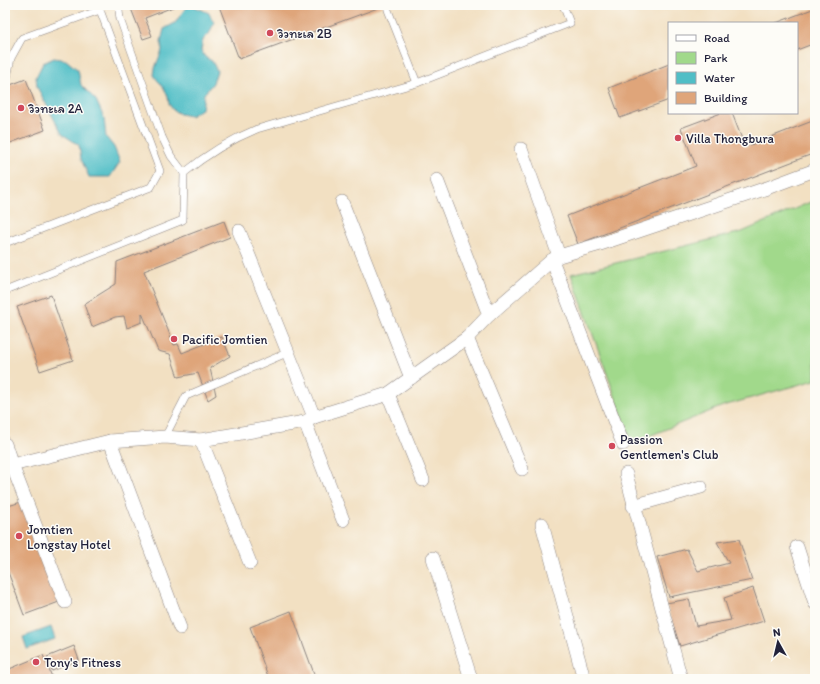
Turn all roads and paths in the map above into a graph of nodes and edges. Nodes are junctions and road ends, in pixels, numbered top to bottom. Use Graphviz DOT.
graph roads {
  1 [pos="120,5"];
  2 [pos="563,5"];
  3 [pos="388,10"];
  4 [pos="5,79"];
  5 [pos="417,83"];
  6 [pos="521,149"];
  7 [pos="815,170"];
  8 [pos="184,174"];
  9 [pos="437,180"];
  10 [pos="342,202"];
  11 [pos="240,231"];
  12 [pos="5,243"];
  13 [pos="555,258"];
  14 [pos="5,291"];
  15 [pos="489,315"];
  16 [pos="468,338"];
  17 [pos="289,352"];
  18 [pos="411,378"];
  19 [pos="388,394"];
  20 [pos="310,419"];
  21 [pos="165,437"];
  22 [pos="201,440"];
  23 [pos="110,441"];
  24 [pos="5,444"];
  25 [pos="623,444"];
  26 [pos="8,467"];
  27 [pos="522,470"];
  28 [pos="626,474"];
  29 [pos="423,480"];
  30 [pos="701,487"];
  31 [pos="634,506"];
  32 [pos="343,520"];
  33 [pos="542,524"];
  34 [pos="796,547"];
  35 [pos="433,558"];
  36 [pos="250,564"];
  37 [pos="65,602"];
  38 [pos="815,603"];
  39 [pos="180,628"];
  40 [pos="471,679"];
  41 [pos="584,679"];
  42 [pos="681,679"];
  1 -- 8 [label="lane"];
  2 -- 5 [label="lane"];
  3 -- 5 [label="lane"];
  4 -- 12 [label="lane"];
  5 -- 8 [label="lane"];
  6 -- 13 [label="street"];
  7 -- 13 [label="street"];
  8 -- 14 [label="lane"];
  9 -- 15 [label="street"];
  10 -- 18 [label="street"];
  11 -- 17 [label="street"];
  13 -- 15 [label="street"];
  13 -- 25 [label="street"];
  15 -- 16 [label="street"];
  16 -- 18 [label="street"];
  16 -- 27 [label="street"];
  17 -- 20 [label="street"];
  17 -- 21 [label="lane"];
  18 -- 19 [label="street"];
  19 -- 20 [label="street"];
  19 -- 29 [label="street"];
  20 -- 22 [label="street"];
  20 -- 32 [label="street"];
  21 -- 22 [label="street"];
  21 -- 23 [label="street"];
  22 -- 36 [label="street"];
  23 -- 26 [label="street"];
  23 -- 39 [label="street"];
  24 -- 26 [label="street"];
  26 -- 37 [label="street"];
  28 -- 31 [label="street"];
  30 -- 31 [label="street"];
  31 -- 42 [label="street"];
  33 -- 41 [label="street"];
  34 -- 38 [label="street"];
  35 -- 40 [label="street"];
}
